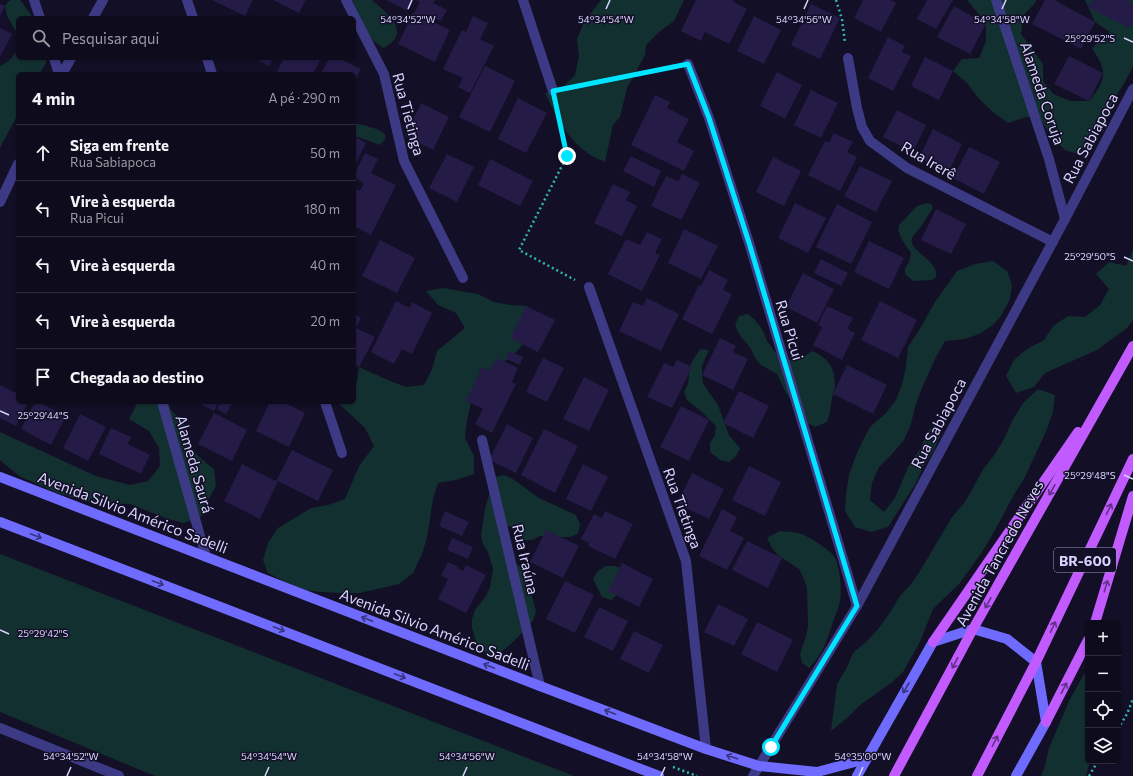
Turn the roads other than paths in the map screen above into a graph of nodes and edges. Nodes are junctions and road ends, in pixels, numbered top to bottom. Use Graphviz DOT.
graph roads {
  1 [pos="34,0"];
  2 [pos="103,0"];
  3 [pos="187,0"];
  4 [pos="346,0"];
  5 [pos="523,0"];
  6 [pos="996,0"];
  7 [pos="39,16"];
  8 [pos="94,16"];
  9 [pos="192,16"];
  10 [pos="354,16"];
  11 [pos="356,19"];
  12 [pos="848,58"];
  13 [pos="55,60"];
  14 [pos="70,60"];
  15 [pos="208,60"];
  16 [pos="688,64"];
  17 [pos="60,72"];
  18 [pos="62,72"];
  19 [pos="211,72"];
  20 [pos="1133,88"];
  21 [pos="553,91"];
  22 [pos="16,168"];
  23 [pos="0,202"];
  24 [pos="1065,219"];
  25 [pos="1052,242"];
  26 [pos="463,278"];
  27 [pos="589,287"];
  28 [pos="1133,346"];
  29 [pos="1115,377"];
  30 [pos="163,404"];
  31 [pos="326,404"];
  32 [pos="482,440"];
  33 [pos="342,453"];
  34 [pos="1133,459"];
  35 [pos="0,477"];
  36 [pos="1133,496"];
  37 [pos="0,522"];
  38 [pos="206,557"];
  39 [pos="857,606"];
  40 [pos="1096,620"];
  41 [pos="973,629"];
  42 [pos="933,642"];
  43 [pos="1085,646"];
  44 [pos="1036,662"];
  45 [pos="540,686"];
  46 [pos="1046,722"];
  47 [pos="0,728"];
  48 [pos="706,749"];
  49 [pos="866,760"];
  50 [pos="759,766"];
  51 [pos="119,776"];
  52 [pos="659,776"];
  53 [pos="753,776"];
  54 [pos="857,776"];
  55 [pos="894,776"];
  56 [pos="977,776"];
  57 [pos="1016,776"];
  1 -- 7 [label="street"];
  2 -- 8 [label="street"];
  3 -- 9 [label="street"];
  4 -- 10 [label="street, Rua Tietinga"];
  5 -- 21 [label="street"];
  6 -- 24 [label="street, Alameda Coruja"];
  11 -- 26 [label="street, Rua Tietinga"];
  12 -- 25 [label="street, Rua Irerê"];
  13 -- 17 [label="street"];
  14 -- 18 [label="street"];
  15 -- 19 [label="street"];
  16 -- 39 [label="street, Rua Picui"];
  20 -- 24 [label="street, Rua Sabiapoca"];
  22 -- 23 [label="street"];
  24 -- 25 [label="street, Rua Sabiapoca"];
  25 -- 39 [label="street, Rua Sabiapoca"];
  27 -- 48 [label="street, Rua Tietinga"];
  28 -- 29 [label="main road, Avenida Tancredo Neves"];
  29 -- 41 [label="main road, Avenida Tancredo Neves, one-way"];
  29 -- 42 [label="main road"];
  30 -- 38 [label="street, Alameda Saurá"];
  31 -- 33 [label="street"];
  32 -- 45 [label="street, Rua Iraúna"];
  44 -- 34 [label="main road, BR-600, one-way"];
  35 -- 38 [label="main road, Avenida Silvio Américo Sadelli"];
  40 -- 36 [label="main road, one-way"];
  37 -- 52 [label="main road, one-way"];
  45 -- 38 [label="main road, Avenida Silvio Américo Sadelli, one-way"];
  39 -- 50 [label="street, Rua Sabiapoca"];
  41 -- 42 [label="main road"];
  41 -- 44 [label="main road"];
  41 -- 55 [label="main road, Avenida Tancredo Neves, one-way"];
  42 -- 49 [label="main road, one-way"];
  46 -- 43 [label="main road, one-way"];
  44 -- 46 [label="main road"];
  56 -- 44 [label="main road, BR-600, one-way"];
  48 -- 45 [label="main road, Avenida Silvio Américo Sadelli, one-way"];
  46 -- 57 [label="main road"];
  47 -- 51 [label="street"];
  50 -- 48 [label="main road, Avenida Silvio Américo Sadelli, one-way"];
  49 -- 50 [label="main road, Avenida Silvio Américo Sadelli"];
  49 -- 54 [label="main road"];
  50 -- 53 [label="street, Rua Sabiapoca"];
}
